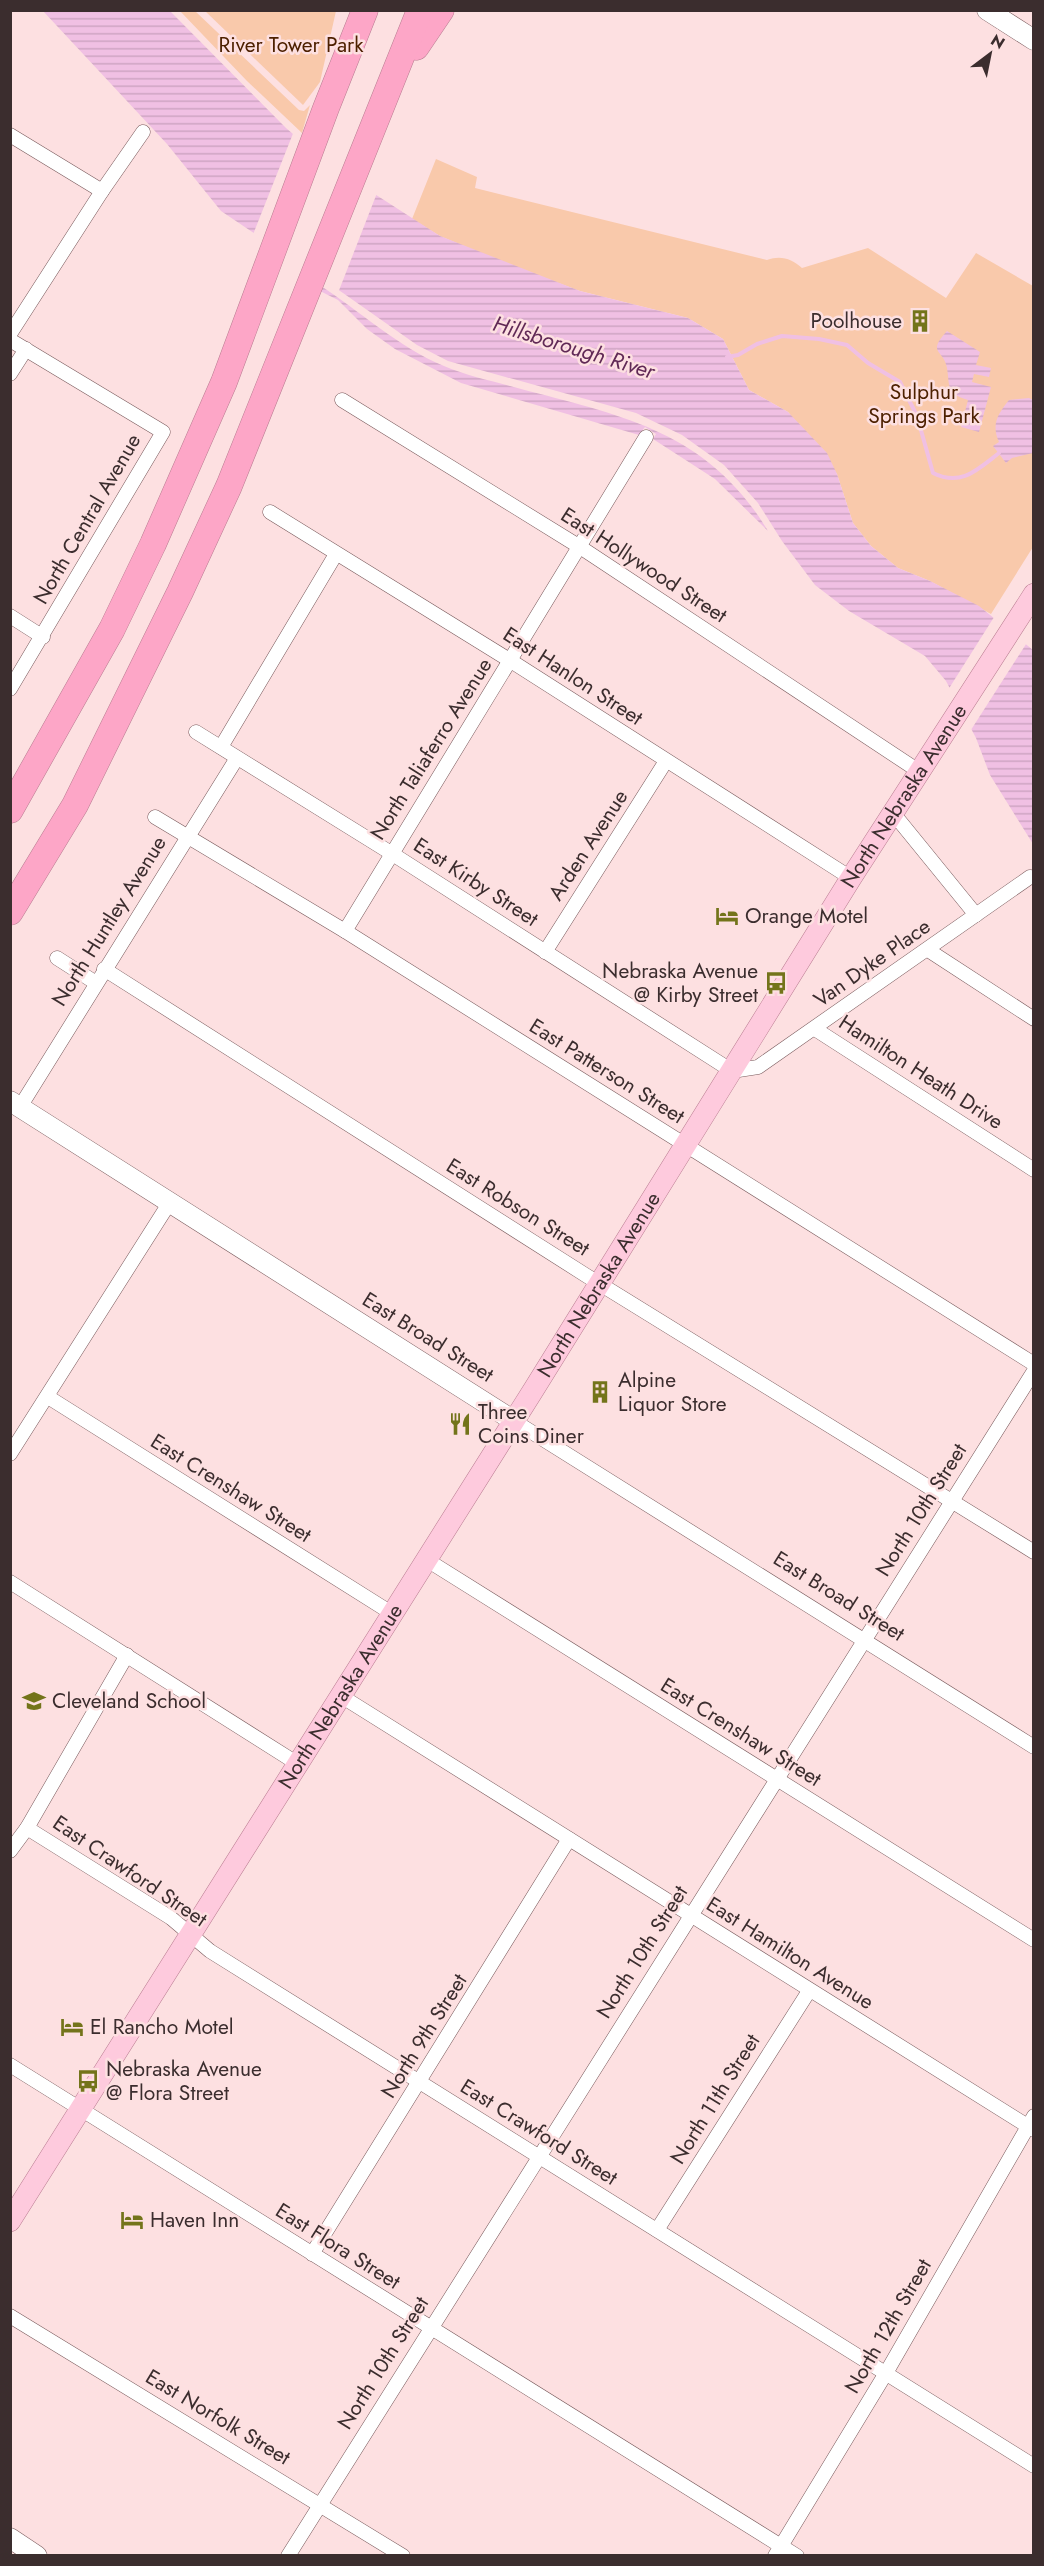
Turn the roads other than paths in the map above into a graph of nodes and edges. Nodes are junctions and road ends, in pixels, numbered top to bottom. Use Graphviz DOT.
graph roads {
  1 [pos="355,10"];
  2 [pos="365,10"];
  3 [pos="420,10"];
  4 [pos="441,10"];
  5 [pos="987,10"];
  6 [pos="1034,40"];
  7 [pos="348,53"];
  8 [pos="387,90"];
  9 [pos="143,132"];
  10 [pos="10,135"];
  11 [pos="102,191"];
  12 [pos="10,334"];
  13 [pos="10,340"];
  14 [pos="26,349"];
  15 [pos="10,374"];
  16 [pos="342,400"];
  17 [pos="646,437"];
  18 [pos="270,512"];
  19 [pos="580,547"];
  20 [pos="336,554"];
  21 [pos="1028,602"];
  22 [pos="10,616"];
  23 [pos="43,637"];
  24 [pos="511,661"];
  25 [pos="10,689"];
  26 [pos="196,732"];
  27 [pos="221,747"];
  28 [pos="237,758"];
  29 [pos="666,761"];
  30 [pos="920,772"];
  31 [pos="10,810"];
  32 [pos="892,813"];
  33 [pos="155,817"];
  34 [pos="186,836"];
  35 [pos="391,853"];
  36 [pos="1030,877"];
  37 [pos="851,878"];
  38 [pos="10,912"];
  39 [pos="976,915"];
  40 [pos="345,931"];
  41 [pos="928,950"];
  42 [pos="545,952"];
  43 [pos="57,958"];
  44 [pos="104,969"];
  45 [pos="96,983"];
  46 [pos="1034,1019"];
  47 [pos="815,1029"];
  48 [pos="732,1071"];
  49 [pos="15,1104"];
  50 [pos="685,1146"];
  51 [pos="1034,1170"];
  52 [pos="170,1202"];
  53 [pos="600,1284"];
  54 [pos="1034,1364"];
  55 [pos="1034,1371"];
  56 [pos="48,1397"];
  57 [pos="514,1421"];
  58 [pos="10,1454"];
  59 [pos="952,1501"];
  60 [pos="1034,1552"];
  61 [pos="427,1560"];
  62 [pos="10,1582"];
  63 [pos="393,1614"];
  64 [pos="864,1639"];
  65 [pos="127,1655"];
  66 [pos="341,1696"];
  67 [pos="1034,1747"];
  68 [pos="298,1764"];
  69 [pos="776,1779"];
  70 [pos="27,1827"];
  71 [pos="569,1839"];
  72 [pos="10,1851"];
  73 [pos="690,1915"];
  74 [pos="190,1935"];
  75 [pos="1034,1940"];
  76 [pos="809,1991"];
  77 [pos="10,2065"];
  78 [pos="420,2083"];
  79 [pos="81,2109"];
  80 [pos="1031,2124"];
  81 [pos="538,2156"];
  82 [pos="10,2221"];
  83 [pos="657,2230"];
  84 [pos="312,2254"];
  85 [pos="10,2316"];
  86 [pos="430,2328"];
  87 [pos="886,2373"];
  88 [pos="1034,2466"];
  89 [pos="320,2504"];
  90 [pos="10,2538"];
  91 [pos="778,2550"];
  92 [pos="38,2556"];
  93 [pos="288,2556"];
  94 [pos="403,2556"];
  95 [pos="797,2556"];
  1 -- 7 [label="highway"];
  2 -- 7 [label="highway"];
  3 -- 8 [label="highway"];
  4 -- 8 [label="highway"];
  5 -- 6 [label="street"];
  7 -- 31 [label="highway"];
  8 -- 38 [label="highway"];
  9 -- 11 [label="street"];
  10 -- 11 [label="street"];
  11 -- 12 [label="street"];
  13 -- 14 [label="street"];
  14 -- 15 [label="street"];
  14 -- 23 [label="street, North Central Avenue"];
  16 -- 19 [label="street, East Hollywood Street"];
  17 -- 19 [label="street, North Taliaferro Avenue"];
  18 -- 20 [label="street, East Hanlon Street"];
  19 -- 24 [label="street, North Taliaferro Avenue"];
  19 -- 30 [label="street, East Hollywood Street"];
  20 -- 24 [label="street, East Hanlon Street"];
  20 -- 27 [label="street"];
  21 -- 30 [label="main road, North Nebraska Avenue"];
  22 -- 23 [label="street"];
  23 -- 25 [label="street, North Central Avenue"];
  24 -- 29 [label="street, East Hanlon Street"];
  24 -- 35 [label="street, North Taliaferro Avenue"];
  26 -- 27 [label="street, East Kirby Street"];
  27 -- 28 [label="street, East Kirby Street"];
  28 -- 34 [label="street, North Huntley Avenue"];
  28 -- 35 [label="street, East Kirby Street"];
  29 -- 37 [label="street, East Hanlon Street"];
  29 -- 42 [label="street, Arden Avenue"];
  30 -- 32 [label="main road, North Nebraska Avenue"];
  32 -- 37 [label="main road, North Nebraska Avenue"];
  32 -- 39 [label="street"];
  33 -- 34 [label="street, East Patterson Street"];
  34 -- 40 [label="street, East Patterson Street"];
  34 -- 44 [label="street, North Huntley Avenue"];
  35 -- 40 [label="street, North Taliaferro Avenue"];
  35 -- 42 [label="street, East Kirby Street"];
  36 -- 39 [label="street, Van Dyke Place"];
  37 -- 48 [label="main road, North Nebraska Avenue"];
  39 -- 41 [label="street, Van Dyke Place"];
  40 -- 50 [label="street, East Patterson Street"];
  41 -- 46 [label="street"];
  41 -- 47 [label="street, Van Dyke Place"];
  42 -- 48 [label="street, East Kirby Street"];
  43 -- 45 [label="street"];
  44 -- 45 [label="street, North Huntley Avenue"];
  44 -- 53 [label="street, East Robson Street"];
  45 -- 49 [label="street, North Huntley Avenue"];
  47 -- 48 [label="street, Van Dyke Place"];
  47 -- 51 [label="street, Hamilton Heath Drive"];
  48 -- 50 [label="main road, North Nebraska Avenue"];
  49 -- 52 [label="street, East Broad Street"];
  50 -- 53 [label="main road, North Nebraska Avenue"];
  50 -- 54 [label="street, East Patterson Street"];
  52 -- 56 [label="street"];
  52 -- 57 [label="street, East Broad Street"];
  53 -- 57 [label="main road, North Nebraska Avenue"];
  53 -- 59 [label="street, East Robson Street"];
  55 -- 59 [label="street, North 10th Street"];
  56 -- 58 [label="street"];
  56 -- 63 [label="street, East Crenshaw Street"];
  57 -- 61 [label="main road, North Nebraska Avenue"];
  57 -- 64 [label="street, East Broad Street"];
  59 -- 60 [label="street, East Robson Street"];
  59 -- 64 [label="street, North 10th Street"];
  61 -- 63 [label="main road, North Nebraska Avenue"];
  61 -- 69 [label="street, East Crenshaw Street"];
  62 -- 65 [label="street"];
  63 -- 66 [label="main road, North Nebraska Avenue"];
  64 -- 67 [label="street, East Broad Street"];
  64 -- 69 [label="street, North 10th Street"];
  65 -- 68 [label="street"];
  65 -- 70 [label="street"];
  66 -- 68 [label="main road, North Nebraska Avenue"];
  66 -- 71 [label="street, East Hamilton Avenue"];
  68 -- 74 [label="main road, North Nebraska Avenue"];
  69 -- 73 [label="street, North 10th Street"];
  69 -- 75 [label="street, East Crenshaw Street"];
  70 -- 72 [label="street"];
  70 -- 74 [label="street, East Crawford Street"];
  71 -- 73 [label="street, East Hamilton Avenue"];
  71 -- 78 [label="street, North 9th Street"];
  73 -- 76 [label="street, East Hamilton Avenue"];
  73 -- 81 [label="street, North 10th Street"];
  74 -- 78 [label="street, East Crawford Street"];
  74 -- 79 [label="main road, North Nebraska Avenue"];
  76 -- 80 [label="street, East Hamilton Avenue"];
  76 -- 83 [label="street, North 11th Street"];
  77 -- 79 [label="street, East Flora Street"];
  78 -- 81 [label="street, East Crawford Street"];
  78 -- 84 [label="street, North 9th Street"];
  79 -- 82 [label="main road, North Nebraska Avenue"];
  79 -- 84 [label="street, East Flora Street"];
  80 -- 87 [label="street, North 12th Street"];
  81 -- 83 [label="street, East Crawford Street"];
  81 -- 86 [label="street, North 10th Street"];
  83 -- 87 [label="street, East Crawford Street"];
  84 -- 86 [label="street, East Flora Street"];
  85 -- 89 [label="street, East Norfolk Street"];
  86 -- 89 [label="street, North 10th Street"];
  86 -- 91 [label="street, East Flora Street"];
  87 -- 88 [label="street, East Crawford Street"];
  87 -- 91 [label="street, North 12th Street"];
  89 -- 93 [label="street, North 10th Street"];
  89 -- 94 [label="street, East Norfolk Street"];
  90 -- 92 [label="street"];
  91 -- 95 [label="street, East Flora Street"];
}
